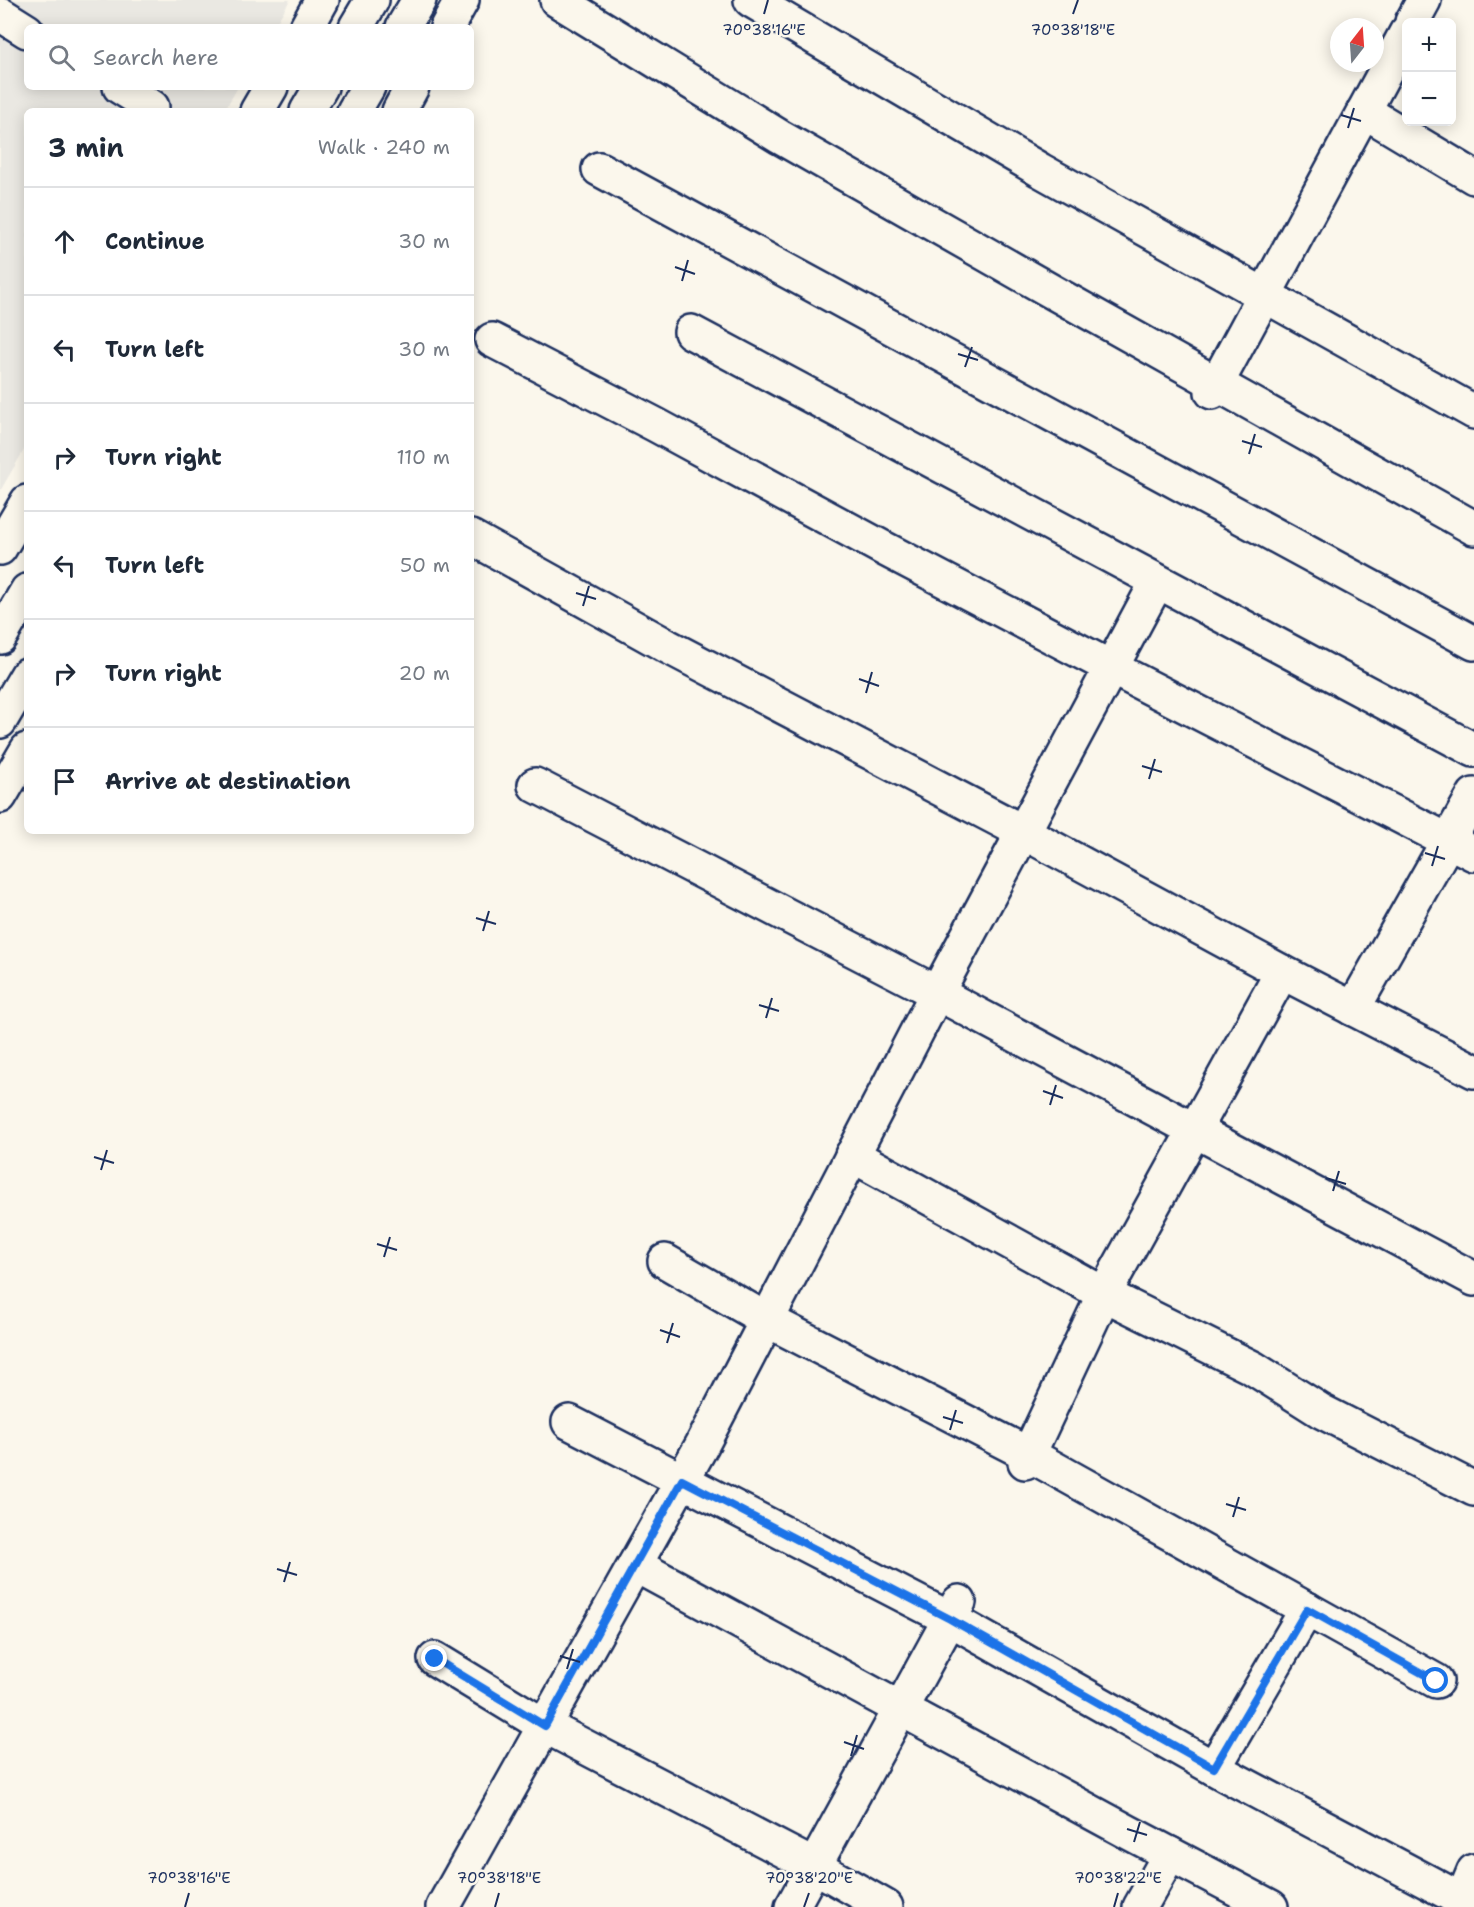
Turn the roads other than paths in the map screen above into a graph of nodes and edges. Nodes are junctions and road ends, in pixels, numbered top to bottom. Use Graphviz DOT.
graph roads {
  1 [pos="322,0"];
  2 [pos="372,0"];
  3 [pos="419,0"];
  4 [pos="462,0"];
  5 [pos="557,0"];
  6 [pos="751,0"];
  7 [pos="1424,0"];
  8 [pos="0,14"];
  9 [pos="1414,18"];
  10 [pos="309,24"];
  11 [pos="358,24"];
  12 [pos="405,24"];
  13 [pos="449,24"];
  14 [pos="24,29"];
  15 [pos="1402,42"];
  16 [pos="125,90"];
  17 [pos="269,90"];
  18 [pos="319,90"];
  19 [pos="366,90"];
  20 [pos="410,90"];
  21 [pos="152,107"];
  22 [pos="259,108"];
  23 [pos="309,108"];
  24 [pos="356,108"];
  25 [pos="401,108"];
  26 [pos="1364,111"];
  27 [pos="599,169"];
  28 [pos="1474,177"];
  29 [pos="1264,296"];
  30 [pos="691,332"];
  31 [pos="492,340"];
  32 [pos="1214,388"];
  33 [pos="1474,412"];
  34 [pos="24,507"];
  35 [pos="1474,528"];
  36 [pos="474,539"];
  37 [pos="0,548"];
  38 [pos="1157,582"];
  39 [pos="24,596"];
  40 [pos="0,637"];
  41 [pos="1474,644"];
  42 [pos="1112,668"];
  43 [pos="24,680"];
  44 [pos="0,721"];
  45 [pos="1474,750"];
  46 [pos="24,755"];
  47 [pos="535,785"];
  48 [pos="1474,795"];
  49 [pos="0,796"];
  50 [pos="1025,833"];
  51 [pos="1461,847"];
  52 [pos="1282,972"];
  53 [pos="937,993"];
  54 [pos="1353,1009"];
  55 [pos="1474,1071"];
  56 [pos="1195,1130"];
  57 [pos="852,1155"];
  58 [pos="665,1261"];
  59 [pos="1474,1279"];
  60 [pos="1104,1294"];
  61 [pos="767,1320"];
  62 [pos="569,1422"];
  63 [pos="1026,1458"];
  64 [pos="682,1480"];
  65 [pos="1474,1489"];
  66 [pos="635,1565"];
  67 [pos="1307,1609"];
  68 [pos="955,1611"];
  69 [pos="435,1659"];
  70 [pos="1436,1681"];
  71 [pos="900,1710"];
  72 [pos="545,1726"];
  73 [pos="1214,1768"];
  74 [pos="1170,1854"];
  75 [pos="814,1866"];
  76 [pos="1465,1893"];
  77 [pos="443,1907"];
  78 [pos="792,1907"];
  79 [pos="886,1907"];
  80 [pos="1140,1907"];
  81 [pos="1271,1907"];
  1 -- 10 [label="street"];
  2 -- 11 [label="street"];
  3 -- 12 [label="street"];
  4 -- 13 [label="street"];
  5 -- 32 [label="street"];
  6 -- 29 [label="street"];
  7 -- 9 [label="street"];
  8 -- 14 [label="street"];
  15 -- 26 [label="street"];
  16 -- 21 [label="street"];
  17 -- 22 [label="street"];
  18 -- 23 [label="street"];
  19 -- 24 [label="street"];
  20 -- 25 [label="street"];
  26 -- 28 [label="street"];
  26 -- 29 [label="street"];
  27 -- 41 [label="street"];
  29 -- 32 [label="street"];
  29 -- 33 [label="street"];
  30 -- 38 [label="street"];
  31 -- 42 [label="street"];
  32 -- 35 [label="street"];
  34 -- 37 [label="street"];
  36 -- 50 [label="street"];
  38 -- 42 [label="street"];
  38 -- 45 [label="street"];
  39 -- 40 [label="street"];
  42 -- 50 [label="street"];
  42 -- 51 [label="street"];
  43 -- 44 [label="street"];
  46 -- 49 [label="street"];
  47 -- 53 [label="street"];
  48 -- 51 [label="street"];
  50 -- 52 [label="street"];
  50 -- 53 [label="street"];
  51 -- 54 [label="street"];
  52 -- 54 [label="street"];
  52 -- 56 [label="street"];
  53 -- 56 [label="street"];
  53 -- 57 [label="street"];
  54 -- 55 [label="street"];
  56 -- 59 [label="street"];
  56 -- 60 [label="street"];
  57 -- 60 [label="street"];
  57 -- 61 [label="street"];
  58 -- 61 [label="street"];
  60 -- 63 [label="street"];
  60 -- 65 [label="street"];
  61 -- 63 [label="street"];
  61 -- 64 [label="street"];
  62 -- 64 [label="street"];
  63 -- 67 [label="street"];
  64 -- 66 [label="street"];
  64 -- 68 [label="street"];
  66 -- 71 [label="street"];
  66 -- 72 [label="street"];
  67 -- 70 [label="street"];
  67 -- 73 [label="street"];
  68 -- 71 [label="street"];
  68 -- 73 [label="street"];
  69 -- 72 [label="street"];
  71 -- 74 [label="street"];
  71 -- 75 [label="street"];
  72 -- 75 [label="street"];
  72 -- 77 [label="street"];
  73 -- 76 [label="street"];
  74 -- 80 [label="street"];
  74 -- 81 [label="street"];
  75 -- 78 [label="street"];
  75 -- 79 [label="street"];
}
